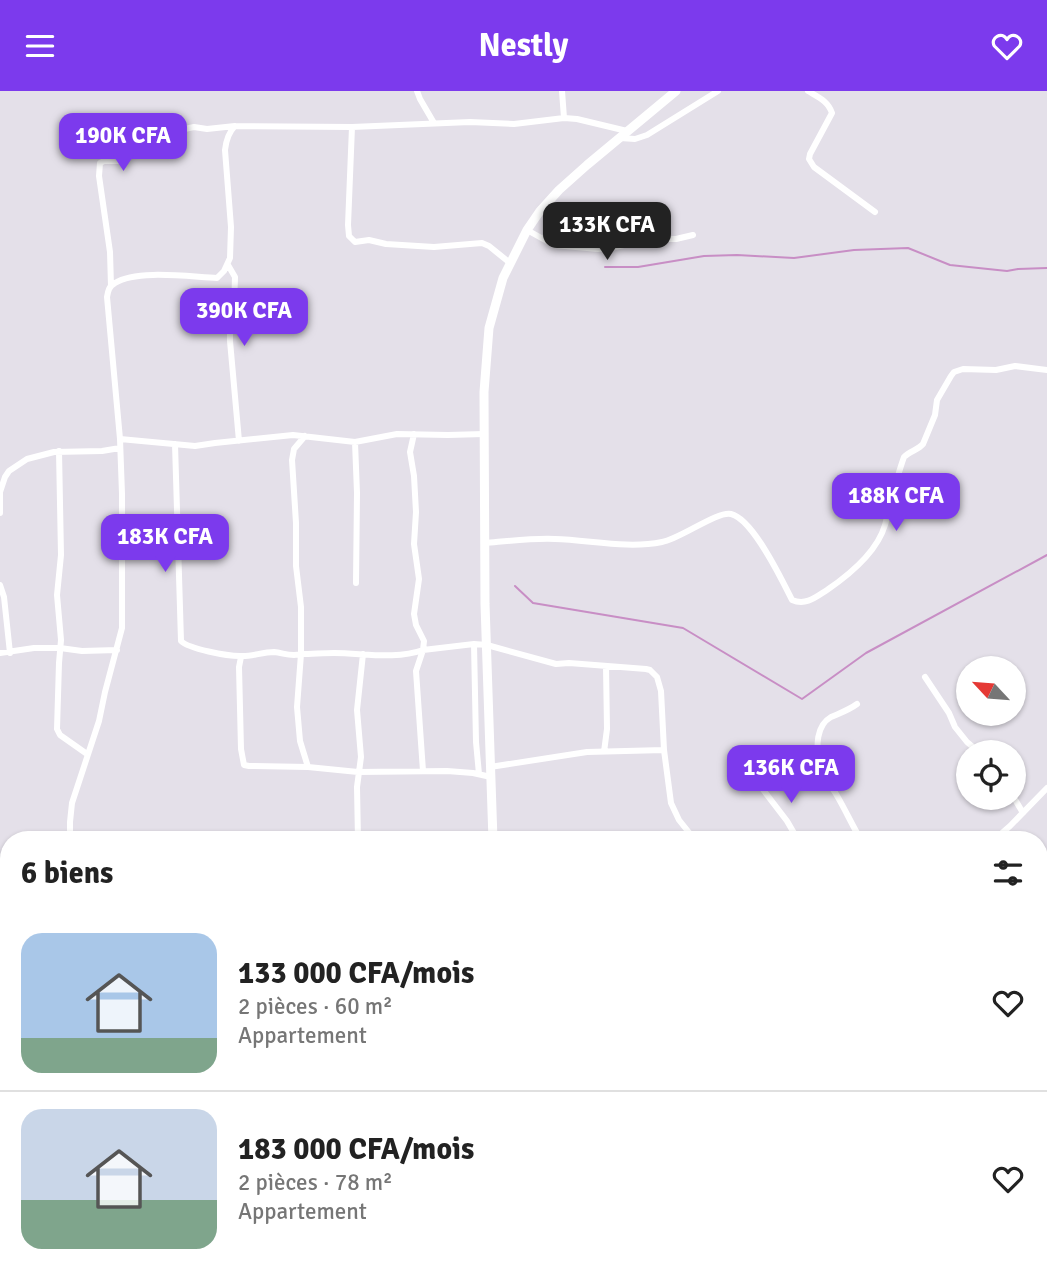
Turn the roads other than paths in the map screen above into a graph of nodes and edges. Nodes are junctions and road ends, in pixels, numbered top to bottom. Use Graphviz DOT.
graph roads {
  1 [pos="417,91"];
  2 [pos="562,91"];
  3 [pos="676,91"];
  4 [pos="719,91"];
  5 [pos="808,91"];
  6 [pos="564,118"];
  7 [pos="434,123"];
  8 [pos="235,126"];
  9 [pos="352,127"];
  10 [pos="627,131"];
  11 [pos="618,138"];
  12 [pos="874,212"];
  13 [pos="527,230"];
  14 [pos="693,235"];
  15 [pos="510,263"];
  16 [pos="228,265"];
  17 [pos="111,286"];
  18 [pos="1047,370"];
  19 [pos="414,434"];
  20 [pos="484,434"];
  21 [pos="305,436"];
  22 [pos="120,439"];
  23 [pos="239,441"];
  24 [pos="355,442"];
  25 [pos="175,444"];
  26 [pos="120,448"];
  27 [pos="58,451"];
  28 [pos="0,513"];
  29 [pos="485,543"];
  30 [pos="356,583"];
  31 [pos="0,585"];
  32 [pos="474,644"];
  33 [pos="487,645"];
  34 [pos="60,648"];
  35 [pos="117,650"];
  36 [pos="423,650"];
  37 [pos="0,653"];
  38 [pos="10,653"];
  39 [pos="301,654"];
  40 [pos="363,655"];
  41 [pos="241,657"];
  42 [pos="606,666"];
  43 [pos="925,677"];
  44 [pos="857,705"];
  45 [pos="965,740"];
  46 [pos="664,750"];
  47 [pos="604,752"];
  48 [pos="87,754"];
  49 [pos="308,767"];
  50 [pos="423,771"];
  51 [pos="358,772"];
  52 [pos="491,772"];
  53 [pos="479,774"];
  54 [pos="761,787"];
  55 [pos="1047,788"];
  56 [pos="1021,810"];
  57 [pos="1023,813"];
  58 [pos="70,831"];
  59 [pos="358,831"];
  60 [pos="493,831"];
  61 [pos="688,831"];
  62 [pos="793,831"];
  63 [pos="857,831"];
  64 [pos="1005,831"];
  1 -- 7 [label="street"];
  2 -- 6 [label="street"];
  3 -- 10 [label="street"];
  4 -- 11 [label="street"];
  5 -- 12 [label="street"];
  6 -- 7 [label="street"];
  6 -- 10 [label="street"];
  7 -- 9 [label="street"];
  8 -- 9 [label="street"];
  8 -- 16 [label="street"];
  8 -- 17 [label="street"];
  9 -- 15 [label="street"];
  10 -- 11 [label="street"];
  11 -- 13 [label="street"];
  13 -- 14 [label="street"];
  13 -- 15 [label="street"];
  15 -- 20 [label="street"];
  16 -- 17 [label="street"];
  16 -- 23 [label="street"];
  17 -- 22 [label="street"];
  18 -- 29 [label="street"];
  19 -- 20 [label="street"];
  19 -- 24 [label="street"];
  19 -- 36 [label="street"];
  20 -- 29 [label="street"];
  21 -- 23 [label="street"];
  21 -- 24 [label="street"];
  21 -- 39 [label="street"];
  22 -- 25 [label="street"];
  22 -- 26 [label="street"];
  23 -- 25 [label="street"];
  24 -- 30 [label="street"];
  25 -- 41 [label="street"];
  26 -- 27 [label="street"];
  26 -- 35 [label="street"];
  27 -- 28 [label="street"];
  27 -- 34 [label="street"];
  29 -- 33 [label="street"];
  31 -- 38 [label="street"];
  32 -- 33 [label="street"];
  32 -- 36 [label="street"];
  32 -- 53 [label="street"];
  33 -- 42 [label="street"];
  33 -- 52 [label="street"];
  34 -- 35 [label="street"];
  34 -- 38 [label="street"];
  34 -- 48 [label="street"];
  35 -- 48 [label="street"];
  36 -- 40 [label="street"];
  36 -- 50 [label="street"];
  37 -- 38 [label="street"];
  39 -- 40 [label="street"];
  39 -- 41 [label="street"];
  39 -- 49 [label="street"];
  40 -- 51 [label="street"];
  41 -- 49 [label="street"];
  42 -- 46 [label="street"];
  42 -- 47 [label="street"];
  43 -- 45 [label="street"];
  44 -- 63 [label="street"];
  46 -- 47 [label="street"];
  46 -- 61 [label="street"];
  47 -- 52 [label="street"];
  48 -- 58 [label="street"];
  49 -- 51 [label="street"];
  50 -- 51 [label="street"];
  50 -- 53 [label="street"];
  51 -- 59 [label="street"];
  52 -- 53 [label="street"];
  52 -- 60 [label="street"];
  54 -- 62 [label="street"];
  55 -- 57 [label="street"];
  56 -- 57 [label="street"];
  57 -- 64 [label="street"];
}
